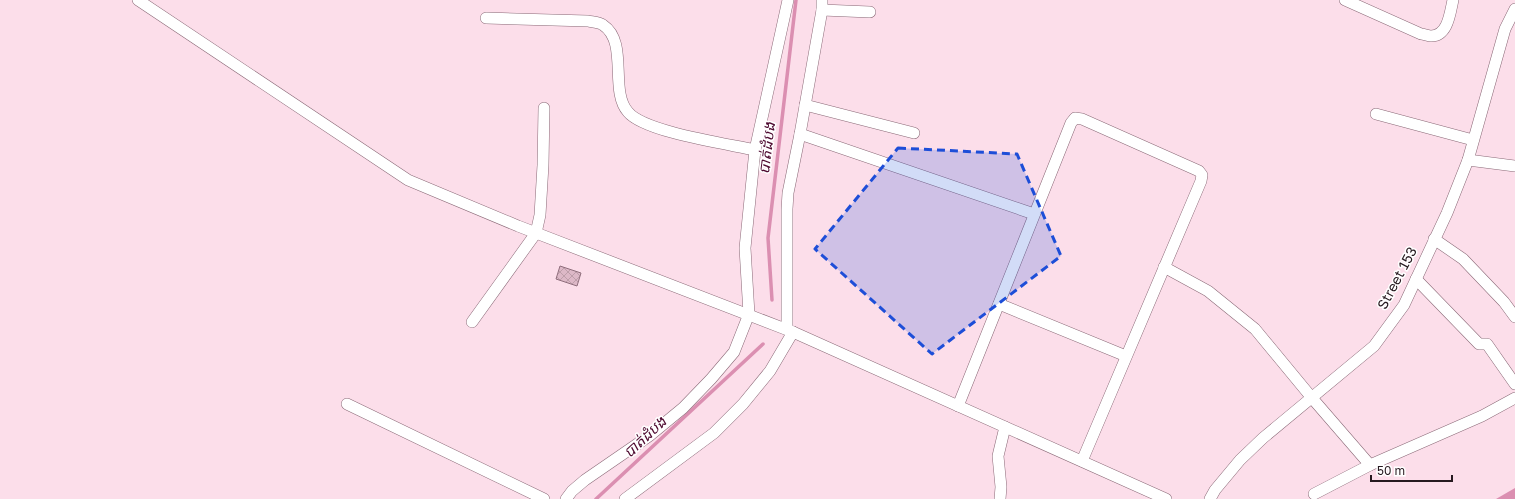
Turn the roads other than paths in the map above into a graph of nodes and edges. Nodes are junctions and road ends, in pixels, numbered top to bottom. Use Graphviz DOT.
graph roads {
  1 [pos="138,0"];
  2 [pos="788,0"];
  3 [pos="1345,0"];
  4 [pos="1453,0"];
  5 [pos="822,5"];
  6 [pos="1515,9"];
  7 [pos="870,12"];
  8 [pos="486,18"];
  9 [pos="1510,31"];
  10 [pos="805,105"];
  11 [pos="544,108"];
  12 [pos="1376,114"];
  13 [pos="914,133"];
  14 [pos="800,134"];
  15 [pos="1473,140"];
  16 [pos="755,150"];
  17 [pos="1468,160"];
  18 [pos="1515,166"];
  19 [pos="1034,214"];
  20 [pos="536,233"];
  21 [pos="1434,239"];
  22 [pos="1164,267"];
  23 [pos="1416,279"];
  24 [pos="999,304"];
  25 [pos="749,314"];
  26 [pos="1515,317"];
  27 [pos="472,322"];
  28 [pos="790,330"];
  29 [pos="1126,356"];
  30 [pos="1515,384"];
  31 [pos="1312,398"];
  32 [pos="1515,398"];
  33 [pos="348,404"];
  34 [pos="958,406"];
  35 [pos="1005,427"];
  36 [pos="1082,461"];
  37 [pos="1370,465"];
  38 [pos="1314,494"];
  39 [pos="544,499"];
  40 [pos="566,499"];
  41 [pos="625,499"];
  42 [pos="1000,499"];
  43 [pos="1166,499"];
  44 [pos="1210,499"];
  1 -- 20 [label="street"];
  2 -- 16 [label="street"];
  3 -- 4 [label="street"];
  5 -- 7 [label="street"];
  5 -- 10 [label="street"];
  6 -- 9 [label="street, Street 153"];
  8 -- 16 [label="street"];
  9 -- 15 [label="street, Street 153"];
  10 -- 13 [label="street"];
  10 -- 14 [label="street"];
  11 -- 20 [label="street"];
  12 -- 15 [label="street"];
  14 -- 19 [label="street"];
  14 -- 28 [label="street"];
  15 -- 17 [label="street, Street 153"];
  16 -- 25 [label="street"];
  17 -- 18 [label="street"];
  17 -- 21 [label="street, Street 153"];
  19 -- 22 [label="street"];
  19 -- 24 [label="street"];
  20 -- 25 [label="street"];
  20 -- 27 [label="street"];
  21 -- 23 [label="street, Street 153"];
  21 -- 26 [label="street"];
  22 -- 29 [label="street"];
  22 -- 31 [label="street"];
  23 -- 30 [label="street"];
  23 -- 31 [label="street, Street 153"];
  24 -- 29 [label="street"];
  24 -- 34 [label="street"];
  25 -- 28 [label="street"];
  25 -- 40 [label="street"];
  28 -- 34 [label="street"];
  28 -- 41 [label="street"];
  29 -- 36 [label="street"];
  31 -- 37 [label="street"];
  31 -- 44 [label="street, Street 153"];
  32 -- 37 [label="street"];
  33 -- 39 [label="street"];
  34 -- 35 [label="street"];
  35 -- 36 [label="street"];
  35 -- 42 [label="street"];
  36 -- 43 [label="street"];
  37 -- 38 [label="street"];
}
